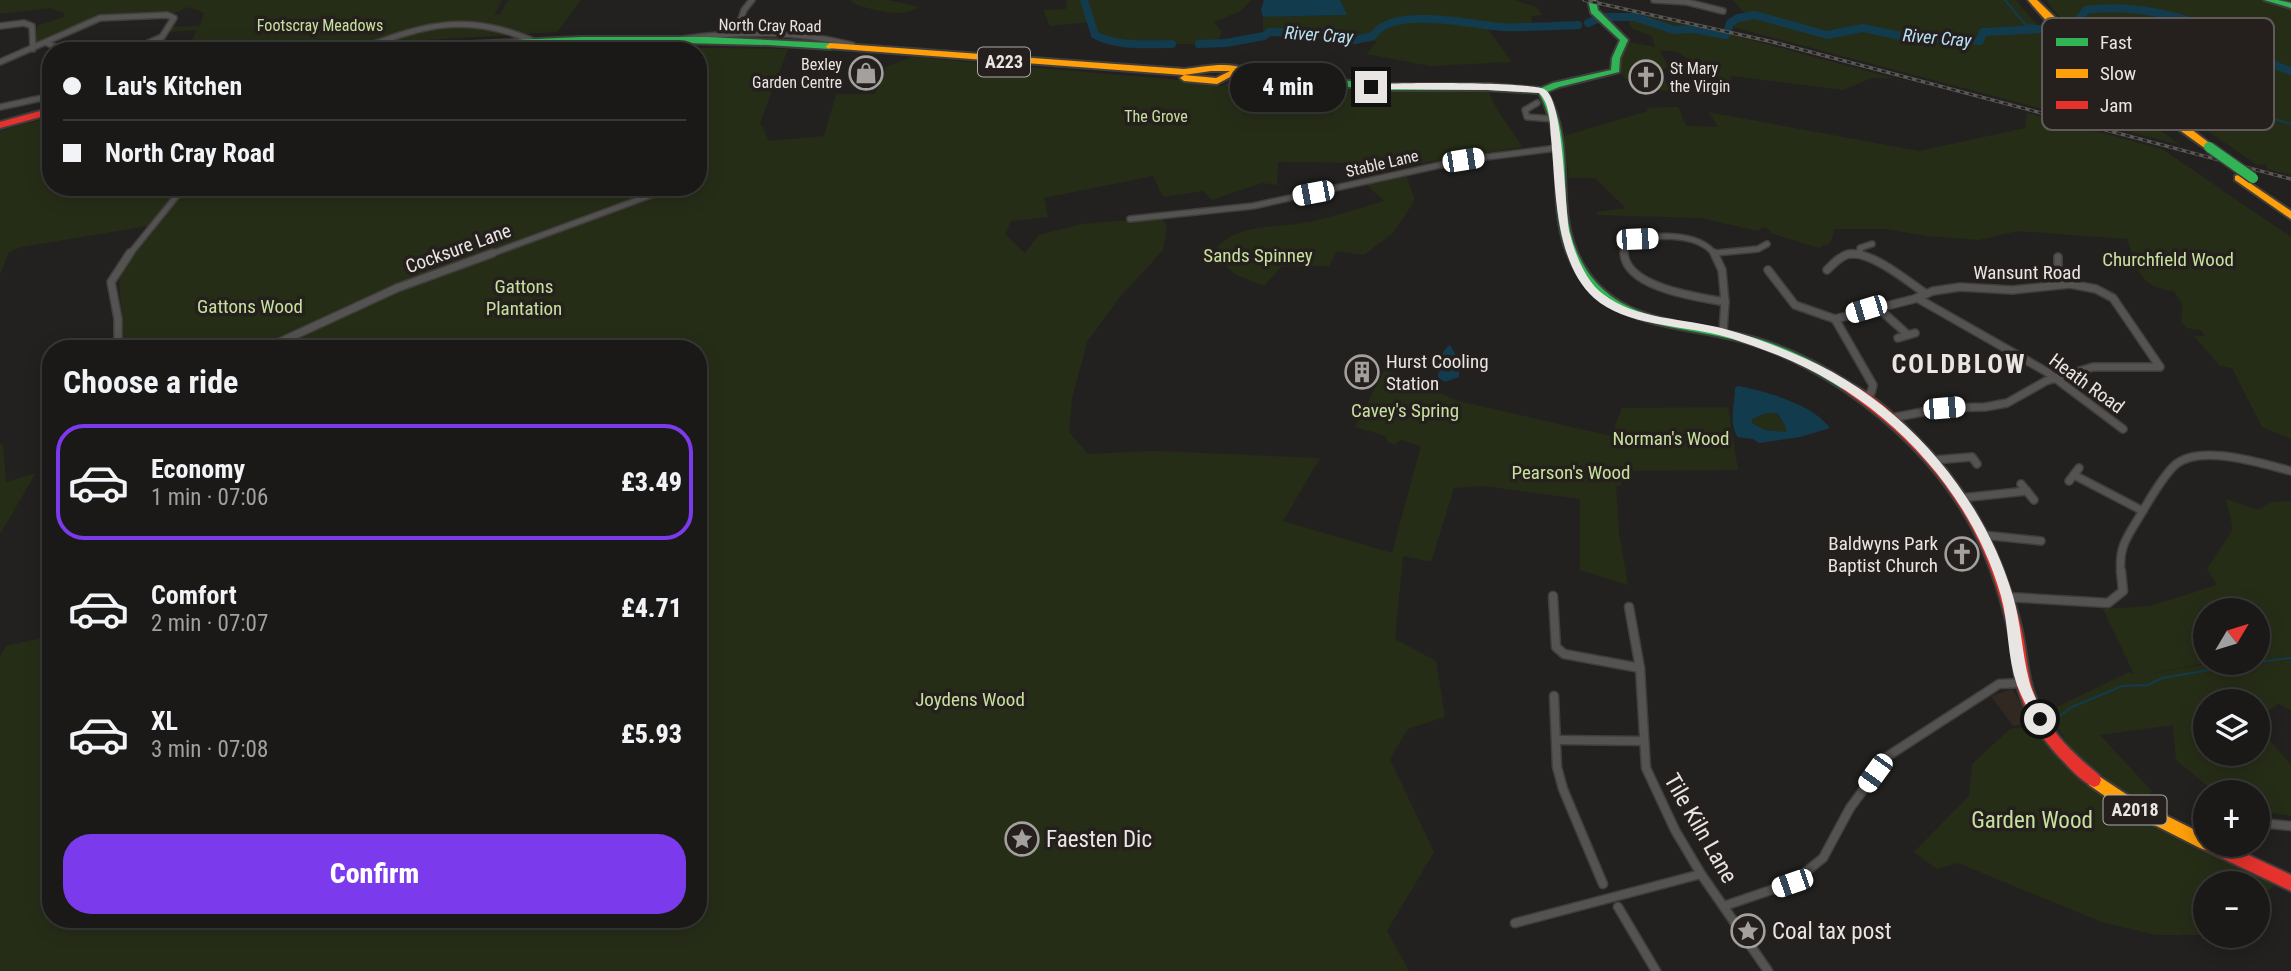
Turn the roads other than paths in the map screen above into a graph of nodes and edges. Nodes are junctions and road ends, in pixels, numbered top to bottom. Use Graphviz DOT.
graph roads {
  1 [pos="752,0"];
  2 [pos="1592,0"];
  3 [pos="1654,0"];
  4 [pos="2268,0"];
  5 [pos="2031,3"];
  6 [pos="2291,6"];
  7 [pos="1723,11"];
  8 [pos="2044,18"];
  9 [pos="0,26"];
  10 [pos="737,31"];
  11 [pos="670,41"];
  12 [pos="49,42"];
  13 [pos="151,42"];
  14 [pos="495,42"];
  15 [pos="42,45"];
  16 [pos="852,45"];
  17 [pos="707,47"];
  18 [pos="33,49"];
  19 [pos="0,61"];
  20 [pos="1215,74"];
  21 [pos="1539,97"];
  22 [pos="42,98"];
  23 [pos="0,107"];
  24 [pos="42,107"];
  25 [pos="42,113"];
  26 [pos="0,117"];
  27 [pos="1553,119"];
  28 [pos="0,125"];
  29 [pos="2180,130"];
  30 [pos="1557,148"];
  31 [pos="2245,178"];
  32 [pos="176,196"];
  33 [pos="649,196"];
  34 [pos="2291,205"];
  35 [pos="2291,216"];
  36 [pos="1130,219"];
  37 [pos="1767,244"];
  38 [pos="1872,244"];
  39 [pos="1716,253"];
  40 [pos="1860,254"];
  41 [pos="2058,257"];
  42 [pos="1768,270"];
  43 [pos="1827,270"];
  44 [pos="2070,284"];
  45 [pos="1927,294"];
  46 [pos="1917,298"];
  47 [pos="1725,302"];
  48 [pos="1876,306"];
  49 [pos="1835,319"];
  50 [pos="1723,332"];
  51 [pos="1898,338"];
  52 [pos="118,340"];
  53 [pos="284,340"];
  54 [pos="2055,377"];
  55 [pos="1864,397"];
  56 [pos="1891,418"];
  57 [pos="2117,431"];
  58 [pos="1933,460"];
  59 [pos="1977,464"];
  60 [pos="2291,471"];
  61 [pos="2074,475"];
  62 [pos="2021,484"];
  63 [pos="2026,491"];
  64 [pos="1961,498"];
  65 [pos="2034,500"];
  66 [pos="2143,511"];
  67 [pos="1983,535"];
  68 [pos="2041,541"];
  69 [pos="1553,596"];
  70 [pos="2007,597"];
  71 [pos="1629,607"];
  72 [pos="1640,668"];
  73 [pos="2023,683"];
  74 [pos="1554,696"];
  75 [pos="1557,740"];
  76 [pos="1644,741"];
  77 [pos="2270,824"];
  78 [pos="2291,826"];
  79 [pos="2193,838"];
  80 [pos="2236,857"];
  81 [pos="2245,857"];
  82 [pos="2245,861"];
  83 [pos="1700,874"];
  84 [pos="2291,883"];
  85 [pos="1603,884"];
  86 [pos="1724,906"];
  87 [pos="1618,907"];
  88 [pos="1515,923"];
  89 [pos="1655,970"];
  90 [pos="1768,971"];
  1 -- 10 [label="street"];
  2 -- 21 [label="main road, A223"];
  3 -- 7 [label="street"];
  4 -- 6 [label="main road"];
  5 -- 8 [label="main road, bridge"];
  9 -- 18 [label="street"];
  10 -- 11 [label="street"];
  10 -- 16 [label="street"];
  11 -- 14 [label="main road, North Cray Road / A223"];
  11 -- 16 [label="main road, North Cray Road / A223"];
  12 -- 13 [label="street"];
  15 -- 18 [label="street"];
  16 -- 20 [label="main road, North Cray Road / A223"];
  17 -- 20 [label="main road, North Cray Road / A223"];
  18 -- 19 [label="street"];
  20 -- 21 [label="main road, A223"];
  21 -- 27 [label="main road, A2018"];
  21 -- 27 [label="street"];
  22 -- 23 [label="street"];
  24 -- 26 [label="main road"];
  25 -- 28 [label="main road"];
  27 -- 30 [label="main road, A2018"];
  29 -- 31 [label="main road, bridge"];
  30 -- 36 [label="street, Stable Lane"];
  30 -- 50 [label="main road, A2018"];
  31 -- 34 [label="main road"];
  31 -- 35 [label="main road"];
  32 -- 52 [label="street"];
  33 -- 53 [label="street, Cocksure Lane"];
  37 -- 39 [label="street"];
  38 -- 40 [label="street"];
  39 -- 47 [label="street"];
  39 -- 47 [label="street"];
  40 -- 43 [label="street"];
  40 -- 45 [label="street"];
  41 -- 44 [label="street"];
  42 -- 49 [label="street"];
  44 -- 45 [label="street, Wansunt Road"];
  44 -- 54 [label="street, Wansunt Road"];
  45 -- 46 [label="street, Wansunt Road"];
  46 -- 48 [label="street, Wansunt Road"];
  46 -- 54 [label="street, Heath Road"];
  47 -- 50 [label="street"];
  48 -- 49 [label="street, Wansunt Road"];
  48 -- 51 [label="street"];
  49 -- 55 [label="street"];
  50 -- 55 [label="main road, A2018"];
  54 -- 56 [label="street, Wansunt Road"];
  54 -- 57 [label="street, Heath Road"];
  55 -- 56 [label="main road, A2018"];
  56 -- 58 [label="main road, A2018"];
  58 -- 59 [label="street"];
  58 -- 64 [label="main road, A2018"];
  60 -- 66 [label="street"];
  61 -- 66 [label="street"];
  62 -- 63 [label="street"];
  63 -- 64 [label="street"];
  63 -- 65 [label="street"];
  64 -- 67 [label="main road, A2018"];
  66 -- 70 [label="street"];
  67 -- 68 [label="street"];
  67 -- 70 [label="main road, A2018"];
  69 -- 72 [label="street"];
  70 -- 73 [label="main road, A2018"];
  71 -- 72 [label="street, Tile Kiln Lane"];
  72 -- 76 [label="street, Tile Kiln Lane"];
  73 -- 79 [label="main road, A2018"];
  73 -- 86 [label="street"];
  74 -- 75 [label="street"];
  75 -- 76 [label="street"];
  75 -- 85 [label="street"];
  76 -- 83 [label="street, Tile Kiln Lane"];
  77 -- 78 [label="street"];
  80 -- 82 [label="main road, A2018"];
  81 -- 82 [label="street"];
  82 -- 84 [label="main road, A2018"];
  83 -- 86 [label="street, Tile Kiln Lane"];
  83 -- 88 [label="street"];
  86 -- 90 [label="street, Tile Kiln Lane"];
  87 -- 89 [label="street"];
}
